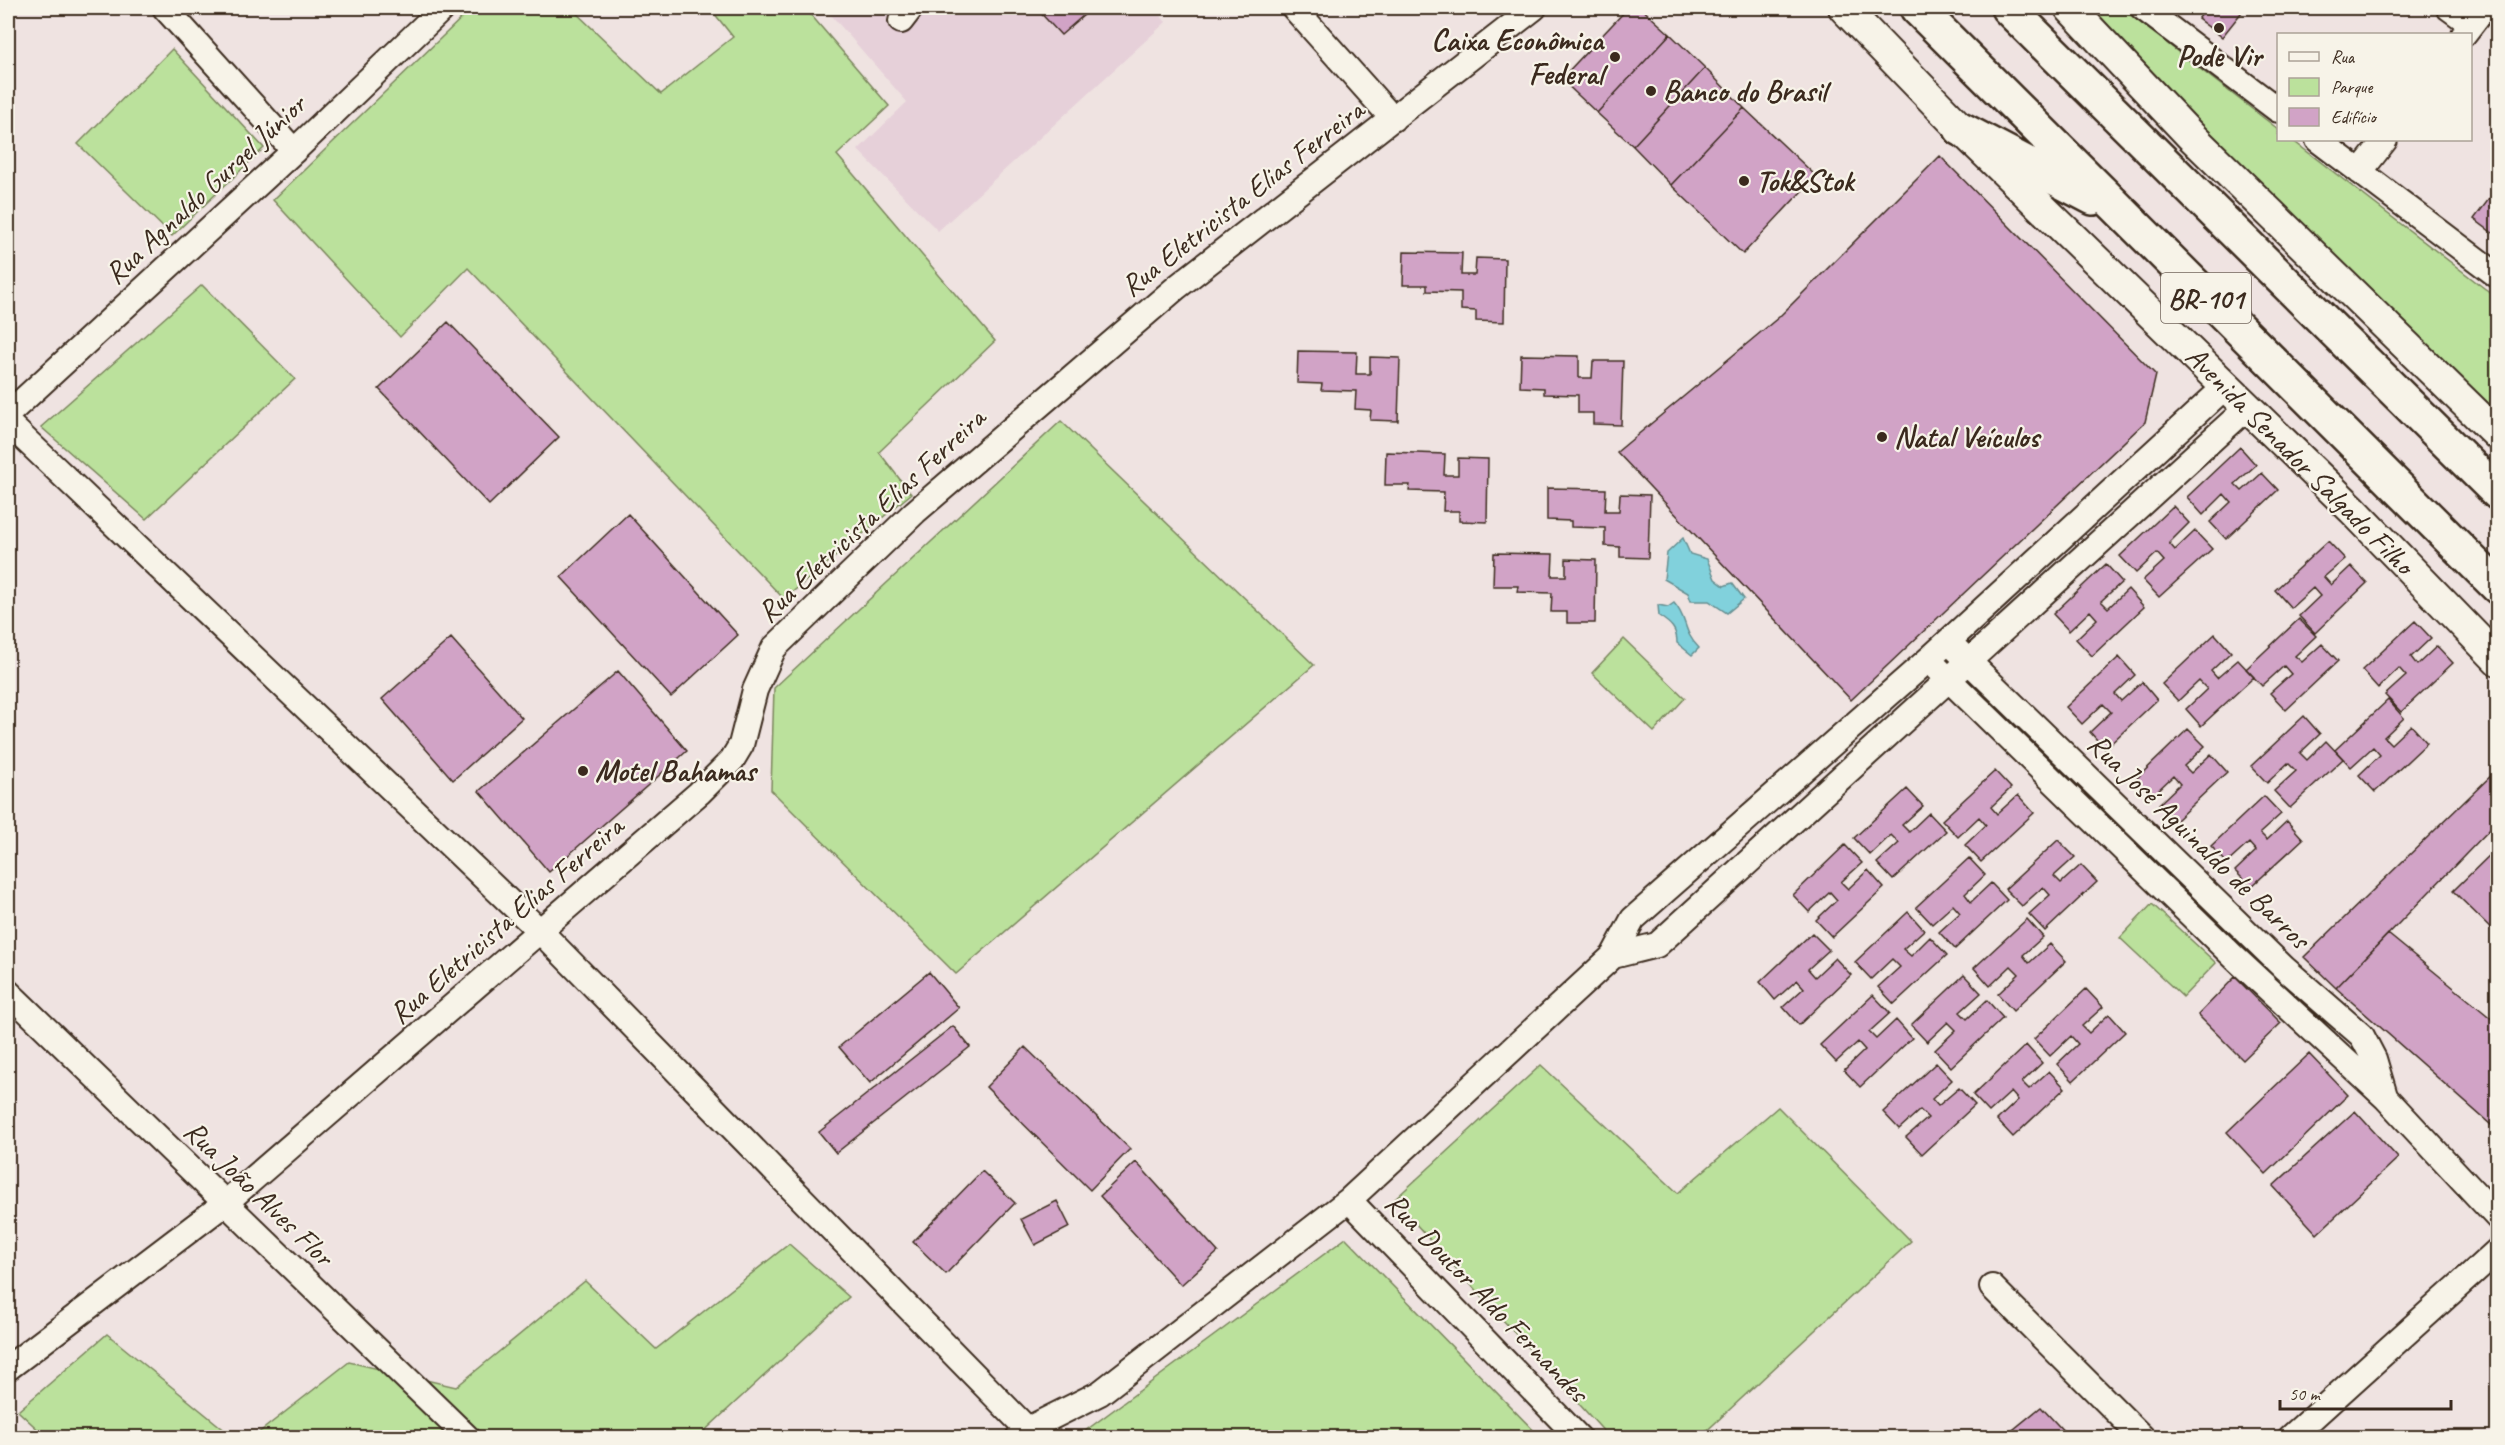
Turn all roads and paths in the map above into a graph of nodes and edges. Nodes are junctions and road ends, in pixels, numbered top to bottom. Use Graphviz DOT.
graph roads {
  1 [pos="165,8"];
  2 [pos="443,8"];
  3 [pos="1294,8"];
  4 [pos="1534,8"];
  5 [pos="1844,8"];
  6 [pos="1917,8"];
  7 [pos="2008,8"];
  8 [pos="2070,8"];
  9 [pos="2143,8"];
  10 [pos="2449,8"];
  11 [pos="2473,22"];
  12 [pos="2277,109"];
  13 [pos="1393,118"];
  14 [pos="1961,129"];
  15 [pos="2319,141"];
  16 [pos="2384,141"];
  17 [pos="294,151"];
  18 [pos="2360,172"];
  19 [pos="2119,211"];
  20 [pos="2497,275"];
  21 [pos="2226,386"];
  22 [pos="2248,407"];
  23 [pos="8,414"];
  24 [pos="8,423"];
  25 [pos="2498,435"];
  26 [pos="2498,494"];
  27 [pos="2473,563"];
  28 [pos="2498,587"];
  29 [pos="2498,614"];
  30 [pos="1948,642"];
  31 [pos="1929,659"];
  32 [pos="1968,660"];
  33 [pos="2498,660"];
  34 [pos="1947,679"];
  35 [pos="542,932"];
  36 [pos="2253,938"];
  37 [pos="1613,956"];
  38 [pos="2236,959"];
  39 [pos="8,992"];
  40 [pos="2386,1098"];
  41 [pos="1349,1200"];
  42 [pos="224,1204"];
  43 [pos="2498,1218"];
  44 [pos="2498,1250"];
  45 [pos="1992,1287"];
  46 [pos="8,1368"];
  47 [pos="1027,1435"];
  48 [pos="468,1437"];
  49 [pos="1579,1437"];
  50 [pos="2143,1437"];
  51 [pos="2290,1437"];
  1 -- 17 [label="street"];
  2 -- 17 [label="street, Rua Agnaldo Gurgel Júnior"];
  3 -- 13 [label="street"];
  4 -- 13 [label="street, Rua Eletricista Elias Ferreira"];
  5 -- 14 [label="main road, Avenida Senador Salgado Filho"];
  6 -- 19 [label="highway, Avenida Senador Salgado Filho / BR-101"];
  7 -- 26 [label="highway, BR-101"];
  8 -- 25 [label="main road"];
  9 -- 12 [label="street"];
  10 -- 11 [label="street"];
  13 -- 35 [label="street, Rua Eletricista Elias Ferreira"];
  14 -- 19 [label="highway"];
  14 -- 21 [label="main road, Avenida Senador Salgado Filho"];
  15 -- 18 [label="street"];
  16 -- 18 [label="street"];
  17 -- 23 [label="street, Rua Agnaldo Gurgel Júnior"];
  18 -- 20 [label="street"];
  19 -- 27 [label="highway, Avenida Senador Salgado Filho / BR-101"];
  21 -- 22 [label="main road, Avenida Senador Salgado Filho"];
  21 -- 30 [label="street"];
  22 -- 32 [label="street"];
  22 -- 33 [label="main road, Avenida Senador Salgado Filho"];
  24 -- 35 [label="street"];
  27 -- 28 [label="highway, Avenida Senador Salgado Filho / BR-101"];
  27 -- 29 [label="highway"];
  30 -- 31 [label="street"];
  30 -- 32 [label="street, Rua José Aguinaldo de Barros"];
  31 -- 34 [label="street, Rua José Aguinaldo de Barros"];
  31 -- 37 [label="street"];
  32 -- 34 [label="street"];
  32 -- 36 [label="street, Rua José Aguinaldo de Barros"];
  34 -- 37 [label="street"];
  34 -- 38 [label="street, Rua José Aguinaldo de Barros"];
  35 -- 42 [label="street, Rua Eletricista Elias Ferreira"];
  35 -- 47 [label="street"];
  36 -- 38 [label="street"];
  36 -- 40 [label="street, Rua José Aguinaldo de Barros"];
  37 -- 41 [label="street"];
  38 -- 40 [label="street, Rua José Aguinaldo de Barros"];
  39 -- 42 [label="street, Rua João Alves Flor"];
  40 -- 43 [label="street, Rua José Aguinaldo de Barros"];
  41 -- 47 [label="street"];
  41 -- 49 [label="street, Rua Doutor Aldo Fernandes"];
  42 -- 46 [label="street, Rua Eletricista Elias Ferreira"];
  42 -- 48 [label="street, Rua João Alves Flor"];
  44 -- 51 [label="street"];
  45 -- 50 [label="street"];
}
